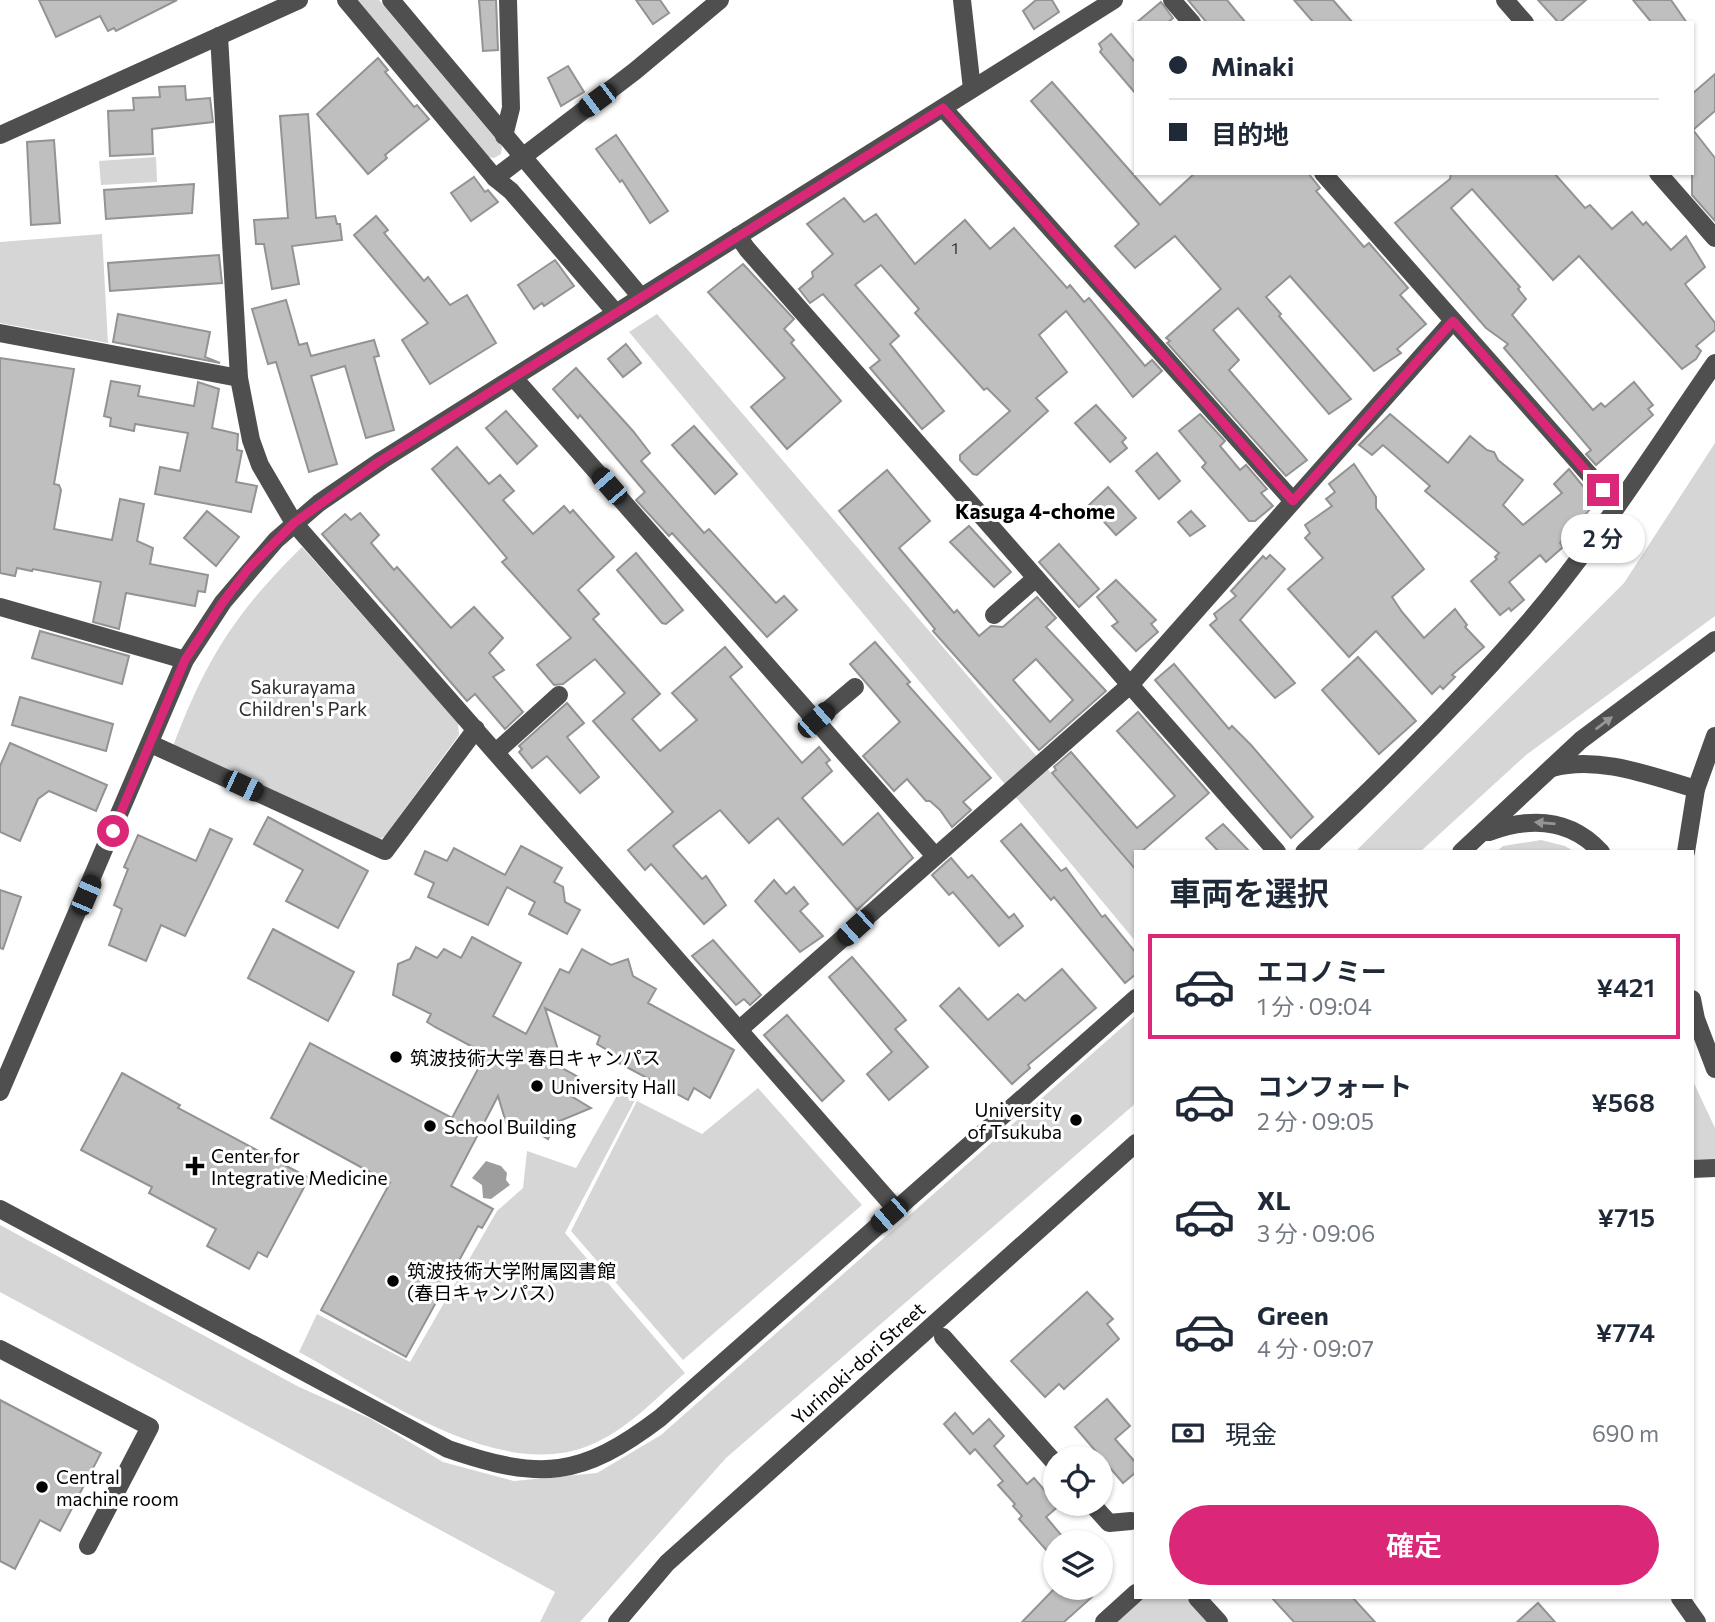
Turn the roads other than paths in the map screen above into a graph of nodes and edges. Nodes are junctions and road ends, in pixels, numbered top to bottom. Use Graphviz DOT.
graph roads {
  1 [pos="299,0"];
  2 [pos="346,0"];
  3 [pos="391,0"];
  4 [pos="508,0"];
  5 [pos="720,0"];
  6 [pos="962,0"];
  7 [pos="1114,0"];
  8 [pos="1172,0"];
  9 [pos="1505,0"];
  10 [pos="1190,21"];
  11 [pos="1523,21"];
  12 [pos="219,36"];
  13 [pos="972,89"];
  14 [pos="943,108"];
  15 [pos="0,135"];
  16 [pos="504,136"];
  17 [pos="522,157"];
  18 [pos="1325,175"];
  19 [pos="1660,175"];
  20 [pos="495,178"];
  21 [pos="738,236"];
  22 [pos="1715,238"];
  23 [pos="641,297"];
  24 [pos="615,313"];
  25 [pos="1453,321"];
  26 [pos="0,333"];
  27 [pos="1715,363"];
  28 [pos="239,378"];
  29 [pos="514,378"];
  30 [pos="1293,501"];
  31 [pos="1616,505"];
  32 [pos="294,523"];
  33 [pos="1035,578"];
  34 [pos="0,607"];
  35 [pos="994,615"];
  36 [pos="1715,640"];
  37 [pos="185,660"];
  38 [pos="1130,685"];
  39 [pos="855,687"];
  40 [pos="559,695"];
  41 [pos="816,720"];
  42 [pos="476,729"];
  43 [pos="1715,736"];
  44 [pos="150,744"];
  45 [pos="496,752"];
  46 [pos="1552,768"];
  47 [pos="1696,789"];
  48 [pos="1482,834"];
  49 [pos="1275,850"];
  50 [pos="1306,850"];
  51 [pos="1463,850"];
  52 [pos="1599,850"];
  53 [pos="1686,850"];
  54 [pos="935,856"];
  55 [pos="1134,1000"];
  56 [pos="1694,1016"];
  57 [pos="740,1028"];
  58 [pos="1715,1069"];
  59 [pos="0,1092"];
  60 [pos="1134,1145"];
  61 [pos="1715,1168"];
  62 [pos="1694,1169"];
  63 [pos="0,1209"];
  64 [pos="896,1209"];
  65 [pos="943,1337"];
  66 [pos="0,1349"];
  67 [pos="1043,1450"];
  68 [pos="1103,1516"];
  69 [pos="1134,1521"];
  70 [pos="88,1546"];
  71 [pos="1134,1595"];
  72 [pos="1198,1599"];
  73 [pos="1680,1599"];
  74 [pos="617,1622"];
  75 [pos="1104,1622"];
  76 [pos="1219,1622"];
  77 [pos="1697,1622"];
  1 -- 12 [label="street"];
  2 -- 20 [label="street"];
  3 -- 16 [label="street"];
  4 -- 16 [label="street"];
  5 -- 17 [label="street"];
  6 -- 13 [label="street"];
  7 -- 13 [label="street"];
  8 -- 10 [label="street"];
  9 -- 11 [label="street"];
  12 -- 15 [label="street"];
  12 -- 28 [label="street"];
  13 -- 14 [label="street"];
  14 -- 21 [label="street"];
  14 -- 30 [label="street"];
  16 -- 17 [label="street"];
  17 -- 20 [label="street"];
  17 -- 23 [label="street"];
  18 -- 25 [label="street"];
  19 -- 22 [label="street"];
  20 -- 24 [label="street"];
  21 -- 23 [label="street"];
  21 -- 33 [label="street"];
  23 -- 24 [label="street"];
  24 -- 29 [label="street"];
  25 -- 30 [label="street"];
  25 -- 31 [label="street"];
  26 -- 28 [label="street"];
  27 -- 31 [label="street"];
  28 -- 32 [label="street"];
  29 -- 32 [label="street"];
  29 -- 41 [label="street"];
  30 -- 38 [label="street"];
  31 -- 50 [label="street"];
  32 -- 37 [label="street"];
  32 -- 42 [label="street"];
  33 -- 35 [label="street"];
  33 -- 38 [label="street"];
  34 -- 37 [label="street"];
  46 -- 36 [label="street, one-way"];
  37 -- 44 [label="street"];
  38 -- 49 [label="street"];
  38 -- 54 [label="street"];
  39 -- 41 [label="street"];
  40 -- 45 [label="street"];
  41 -- 54 [label="street"];
  42 -- 44 [label="street"];
  42 -- 45 [label="street"];
  43 -- 47 [label="street"];
  44 -- 59 [label="street"];
  45 -- 57 [label="street"];
  46 -- 47 [label="street"];
  46 -- 48 [label="street"];
  47 -- 53 [label="street"];
  48 -- 51 [label="street"];
  52 -- 48 [label="street, one-way"];
  54 -- 57 [label="street"];
  55 -- 64 [label="street"];
  56 -- 58 [label="street"];
  57 -- 64 [label="street"];
  60 -- 74 [label="street, Yurinoki-dori Street"];
  61 -- 62 [label="street"];
  63 -- 64 [label="street"];
  65 -- 67 [label="street"];
  66 -- 70 [label="street"];
  68 -- 69 [label="street"];
  71 -- 75 [label="street"];
  72 -- 76 [label="street"];
  73 -- 77 [label="street"];
}
